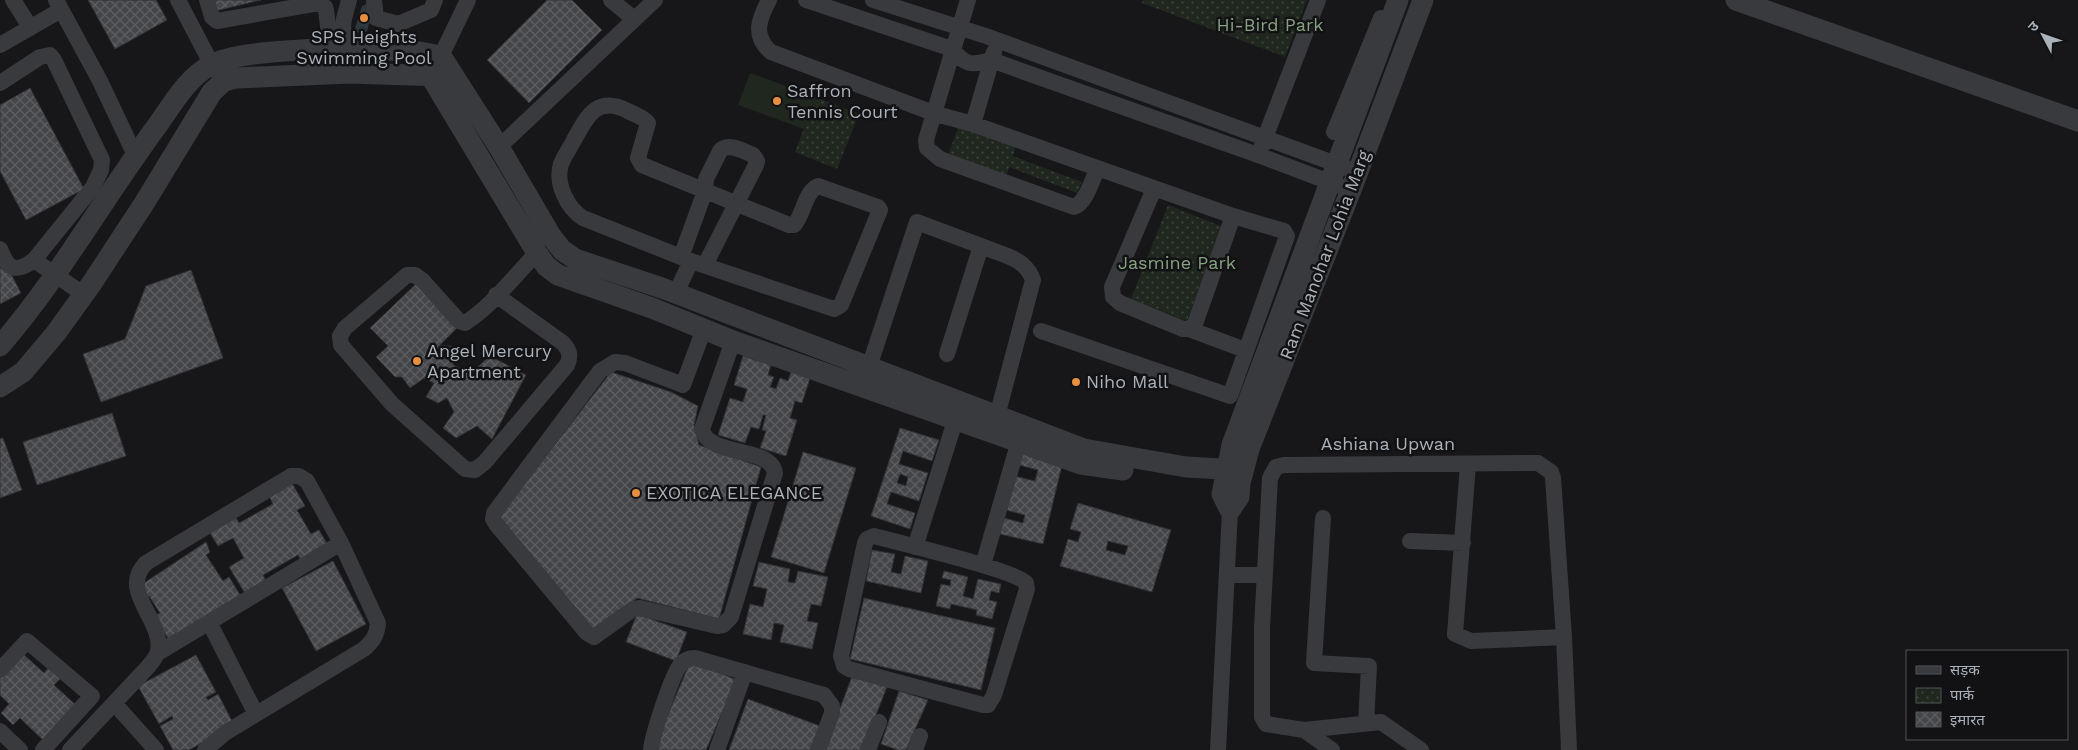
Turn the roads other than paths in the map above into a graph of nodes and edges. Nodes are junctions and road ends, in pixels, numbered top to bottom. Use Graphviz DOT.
graph roads {
  1 [pos="13,0"];
  2 [pos="178,0"];
  3 [pos="207,0"];
  4 [pos="349,0"];
  5 [pos="374,0"];
  6 [pos="435,0"];
  7 [pos="610,0"];
  8 [pos="655,0"];
  9 [pos="769,0"];
  10 [pos="806,0"];
  11 [pos="873,0"];
  12 [pos="968,0"];
  13 [pos="1318,0"];
  14 [pos="1388,0"];
  15 [pos="1398,0"];
  16 [pos="1423,0"];
  17 [pos="1736,0"];
  18 [pos="462,2"];
  19 [pos="58,5"];
  20 [pos="634,19"];
  21 [pos="30,27"];
  22 [pos="958,27"];
  23 [pos="998,41"];
  24 [pos="0,45"];
  25 [pos="339,48"];
  26 [pos="952,48"];
  27 [pos="420,52"];
  28 [pos="441,56"];
  29 [pos="991,60"];
  30 [pos="218,73"];
  31 [pos="341,73"];
  32 [pos="430,75"];
  33 [pos="452,76"];
  34 [pos="0,83"];
  35 [pos="1180,107"];
  36 [pos="936,114"];
  37 [pos="2078,121"];
  38 [pos="972,124"];
  39 [pos="1174,126"];
  40 [pos="1334,132"];
  41 [pos="1265,138"];
  42 [pos="499,147"];
  43 [pos="135,155"];
  44 [pos="1258,155"];
  45 [pos="1096,170"];
  46 [pos="1332,173"];
  47 [pos="1355,181"];
  48 [pos="113,189"];
  49 [pos="1154,189"];
  50 [pos="705,191"];
  51 [pos="145,202"];
  52 [pos="735,202"];
  53 [pos="1233,216"];
  54 [pos="981,246"];
  55 [pos="0,249"];
  56 [pos="537,253"];
  57 [pos="34,260"];
  58 [pos="692,261"];
  59 [pos="55,275"];
  60 [pos="676,293"];
  61 [pos="83,294"];
  62 [pos="496,295"];
  63 [pos="729,314"];
  64 [pos="1189,329"];
  65 [pos="1041,331"];
  66 [pos="720,335"];
  67 [pos="0,346"];
  68 [pos="1245,350"];
  69 [pos="948,354"];
  70 [pos="869,367"];
  71 [pos="0,386"];
  72 [pos="933,401"];
  73 [pos="997,416"];
  74 [pos="956,418"];
  75 [pos="1019,441"];
  76 [pos="1468,464"];
  77 [pos="1234,476"];
  78 [pos="1230,510"];
  79 [pos="1323,518"];
  80 [pos="1410,541"];
  81 [pos="341,543"];
  82 [pos="1463,543"];
  83 [pos="915,547"];
  84 [pos="983,566"];
  85 [pos="1228,575"];
  86 [pos="1265,575"];
  87 [pos="209,622"];
  88 [pos="1564,637"];
  89 [pos="158,653"];
  90 [pos="0,670"];
  91 [pos="746,672"];
  92 [pos="114,703"];
  93 [pos="256,714"];
  94 [pos="880,722"];
  95 [pos="1366,723"];
  96 [pos="1304,730"];
  97 [pos="0,731"];
  98 [pos="20,750"];
  99 [pos="43,750"];
  100 [pos="70,750"];
  101 [pos="156,750"];
  102 [pos="205,750"];
  103 [pos="650,750"];
  104 [pos="716,750"];
  105 [pos="818,750"];
  106 [pos="868,750"];
  107 [pos="1218,750"];
  108 [pos="1332,750"];
  109 [pos="1421,750"];
  110 [pos="1569,750"];
  1 -- 21 [label="street"];
  2 -- 30 [label="street"];
  3 -- 25 [label="street"];
  4 -- 25 [label="street"];
  5 -- 6 [label="street"];
  7 -- 20 [label="street"];
  8 -- 20 [label="street"];
  9 -- 36 [label="street"];
  10 -- 26 [label="street"];
  11 -- 22 [label="street"];
  12 -- 22 [label="street"];
  13 -- 41 [label="street"];
  14 -- 40 [label="street"];
  15 -- 46 [label="street, Ram Manohar Lohia Marg"];
  16 -- 47 [label="street, Ram Manohar Lohia Marg"];
  17 -- 37 [label="street"];
  18 -- 28 [label="street"];
  19 -- 21 [label="street"];
  19 -- 43 [label="street"];
  20 -- 42 [label="street"];
  21 -- 24 [label="street"];
  22 -- 23 [label="street"];
  22 -- 26 [label="street"];
  23 -- 29 [label="street"];
  23 -- 35 [label="street"];
  25 -- 27 [label="street"];
  25 -- 30 [label="street"];
  25 -- 31 [label="street"];
  26 -- 29 [label="street"];
  26 -- 36 [label="street"];
  27 -- 28 [label="street"];
  27 -- 32 [label="street"];
  28 -- 33 [label="street"];
  29 -- 38 [label="street"];
  29 -- 39 [label="street"];
  30 -- 31 [label="street"];
  30 -- 43 [label="street"];
  30 -- 51 [label="street"];
  31 -- 32 [label="street"];
  32 -- 33 [label="street"];
  32 -- 56 [label="street"];
  33 -- 42 [label="street"];
  34 -- 57 [label="street"];
  35 -- 39 [label="street"];
  35 -- 41 [label="street"];
  36 -- 38 [label="street"];
  36 -- 45 [label="street"];
  38 -- 45 [label="street"];
  39 -- 44 [label="street"];
  41 -- 44 [label="street"];
  41 -- 46 [label="street"];
  42 -- 60 [label="street"];
  43 -- 48 [label="street"];
  44 -- 46 [label="street"];
  45 -- 49 [label="street"];
  46 -- 47 [label="street"];
  46 -- 77 [label="street, Ram Manohar Lohia Marg"];
  47 -- 77 [label="street, Ram Manohar Lohia Marg"];
  48 -- 51 [label="street"];
  48 -- 59 [label="street"];
  49 -- 53 [label="street"];
  49 -- 64 [label="street"];
  50 -- 52 [label="street"];
  50 -- 52 [label="street"];
  50 -- 58 [label="street"];
  50 -- 58 [label="street"];
  51 -- 61 [label="street"];
  52 -- 58 [label="street"];
  52 -- 58 [label="street"];
  53 -- 64 [label="street"];
  53 -- 68 [label="street"];
  54 -- 69 [label="street"];
  54 -- 70 [label="street"];
  54 -- 73 [label="street"];
  55 -- 57 [label="street"];
  56 -- 62 [label="street"];
  56 -- 66 [label="street"];
  57 -- 59 [label="street"];
  58 -- 60 [label="street"];
  59 -- 61 [label="street"];
  59 -- 67 [label="street"];
  60 -- 63 [label="street"];
  61 -- 71 [label="street"];
  62 -- 62 [label="street"];
  63 -- 66 [label="street"];
  63 -- 70 [label="street"];
  64 -- 68 [label="street"];
  65 -- 68 [label="street"];
  66 -- 66 [label="street"];
  66 -- 72 [label="street"];
  70 -- 72 [label="street"];
  72 -- 73 [label="street"];
  72 -- 74 [label="street"];
  73 -- 77 [label="street"];
  74 -- 75 [label="street"];
  74 -- 83 [label="street"];
  75 -- 77 [label="street"];
  75 -- 84 [label="street"];
  76 -- 82 [label="street"];
  76 -- 86 [label="street, Ashiana Upwan"];
  76 -- 88 [label="street, Ashiana Upwan"];
  77 -- 78 [label="street, Ram Manohar Lohia Marg"];
  78 -- 85 [label="street, Ram Manohar Lohia Marg"];
  79 -- 95 [label="street"];
  80 -- 82 [label="street"];
  81 -- 87 [label="street"];
  81 -- 89 [label="street"];
  81 -- 93 [label="street"];
  82 -- 88 [label="street"];
  83 -- 84 [label="street"];
  83 -- 84 [label="street"];
  85 -- 86 [label="street"];
  85 -- 107 [label="street, Ram Manohar Lohia Marg"];
  86 -- 96 [label="street, Ashiana Upwan"];
  87 -- 89 [label="street"];
  87 -- 93 [label="street"];
  88 -- 110 [label="street, Ashiana Upwan"];
  89 -- 92 [label="street"];
  90 -- 99 [label="street"];
  91 -- 103 [label="street"];
  91 -- 104 [label="street"];
  91 -- 105 [label="street"];
  92 -- 100 [label="street"];
  92 -- 101 [label="street"];
  93 -- 102 [label="street"];
  94 -- 106 [label="street"];
  95 -- 96 [label="street"];
  95 -- 109 [label="street"];
  96 -- 108 [label="street, Ashiana Upwan"];
  97 -- 98 [label="street"];
}
